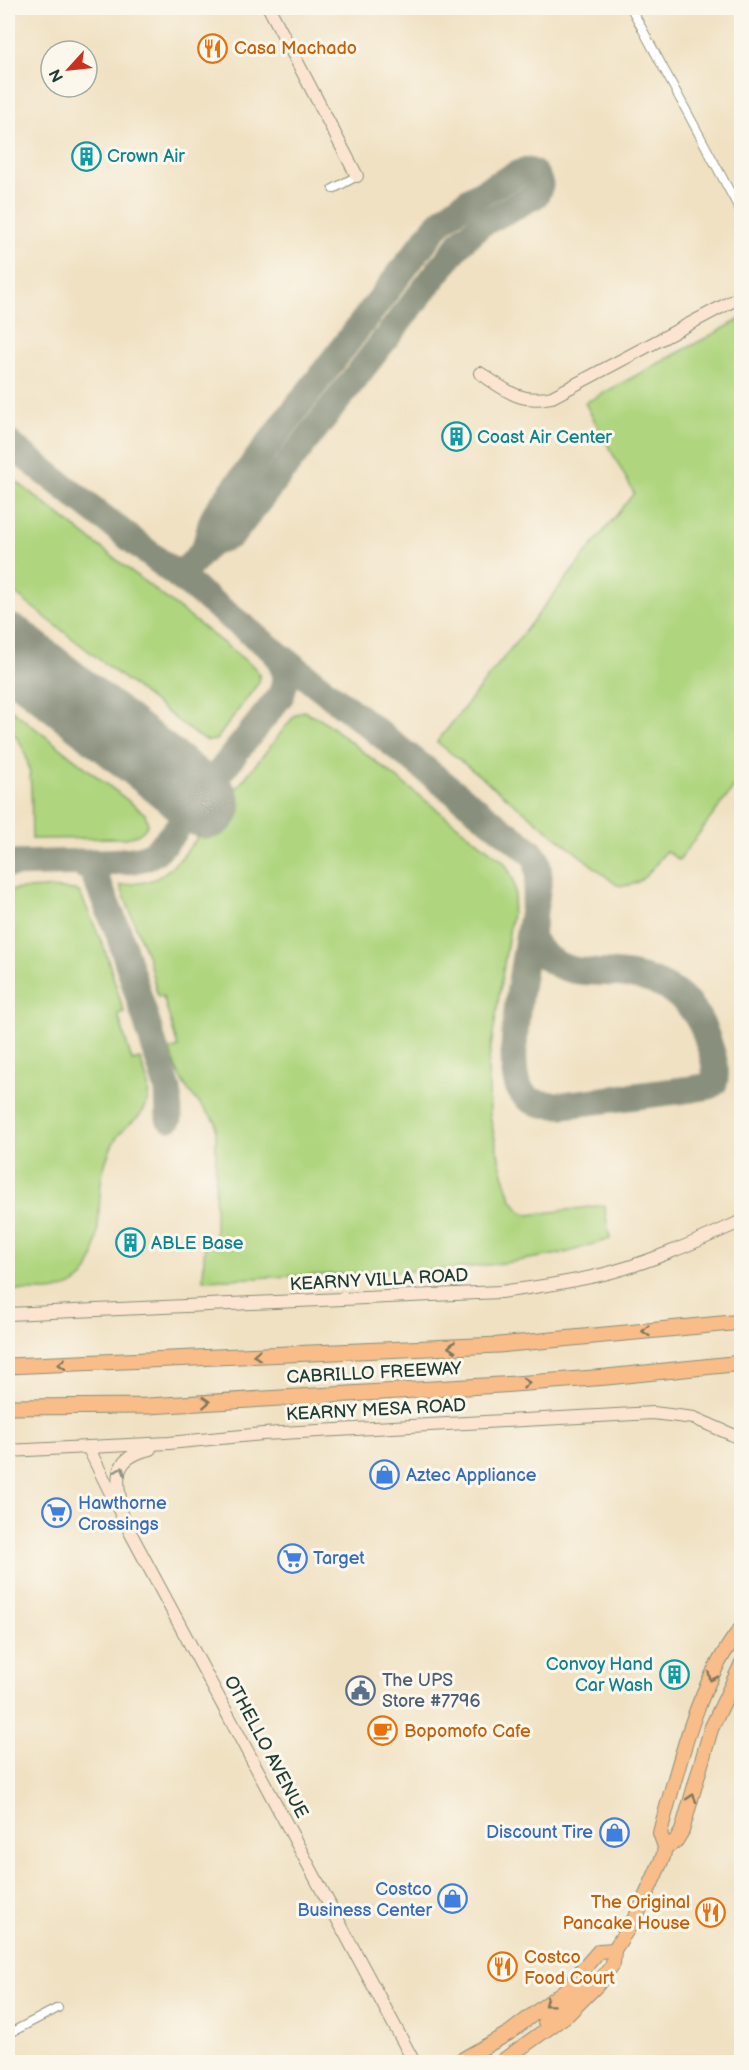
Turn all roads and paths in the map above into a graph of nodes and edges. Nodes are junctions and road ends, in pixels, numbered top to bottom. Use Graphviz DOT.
graph roads {
  1 [pos="269,8"];
  2 [pos="631,8"];
  3 [pos="357,176"];
  4 [pos="333,189"];
  5 [pos="741,214"];
  6 [pos="741,296"];
  7 [pos="480,373"];
  8 [pos="741,1221"];
  9 [pos="8,1314"];
  10 [pos="741,1322"];
  11 [pos="741,1363"];
  12 [pos="8,1366"];
  13 [pos="8,1407"];
  14 [pos="741,1439"];
  15 [pos="169,1443"];
  16 [pos="88,1447"];
  17 [pos="8,1451"];
  18 [pos="128,1527"];
  19 [pos="741,1627"];
  20 [pos="741,1664"];
  21 [pos="665,1847"];
  22 [pos="614,1950"];
  23 [pos="582,1969"];
  24 [pos="58,2008"];
  25 [pos="8,2034"];
  26 [pos="537,2037"];
  27 [pos="414,2062"];
  28 [pos="458,2062"];
  29 [pos="501,2062"];
  1 -- 3 [label="main road"];
  2 -- 5 [label="street"];
  3 -- 4 [label="street"];
  6 -- 7 [label="main road"];
  8 -- 9 [label="main road, KEARNY VILLA ROAD"];
  10 -- 12 [label="highway, CABRILLO FREEWAY, one-way"];
  13 -- 11 [label="highway, CABRILLO FREEWAY, one-way"];
  14 -- 15 [label="main road, KEARNY MESA ROAD"];
  15 -- 16 [label="main road, KEARNY MESA ROAD"];
  18 -- 15 [label="main road, one-way"];
  16 -- 17 [label="main road, KEARNY MESA ROAD"];
  16 -- 18 [label="main road, OTHELLO AVENUE"];
  18 -- 27 [label="main road, OTHELLO AVENUE"];
  19 -- 21 [label="main road, one-way"];
  21 -- 20 [label="main road, one-way"];
  21 -- 22 [label="main road"];
  22 -- 23 [label="main road"];
  22 -- 26 [label="main road"];
  23 -- 26 [label="main road"];
  23 -- 28 [label="main road, one-way"];
  24 -- 25 [label="street"];
  26 -- 29 [label="main road"];
}
